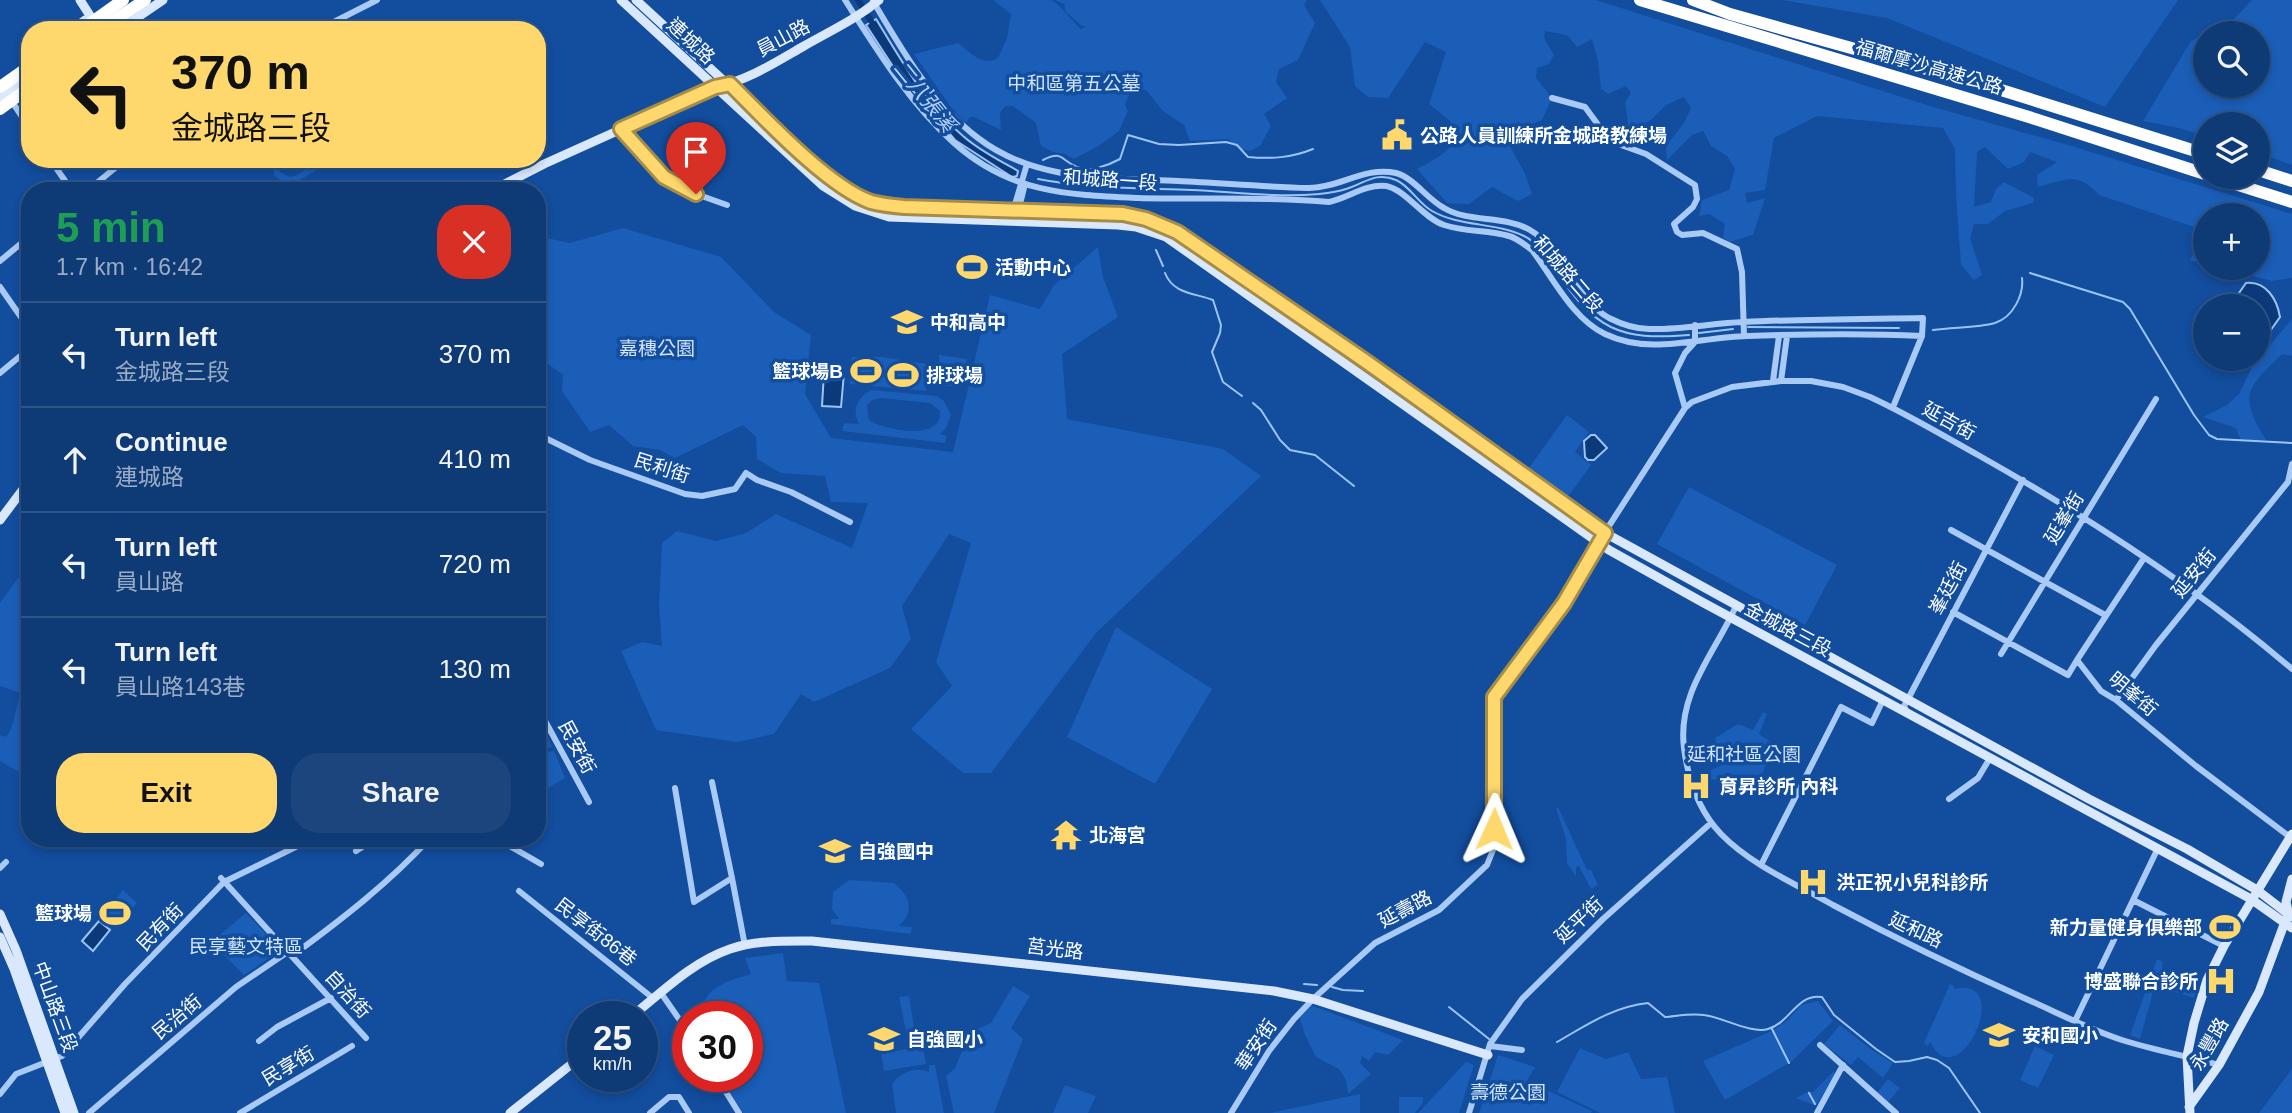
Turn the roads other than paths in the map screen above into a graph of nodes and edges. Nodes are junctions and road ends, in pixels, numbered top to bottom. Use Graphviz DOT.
graph roads {
  1 [pos="80,0"];
  2 [pos="116,0"];
  3 [pos="123,0"];
  4 [pos="136,0"];
  5 [pos="145,0"];
  6 [pos="155,0"];
  7 [pos="163,0"];
  8 [pos="377,0"];
  9 [pos="621,0"];
  10 [pos="636,0"];
  11 [pos="845,0"];
  12 [pos="1640,0"];
  13 [pos="1693,0"];
  14 [pos="874,2"];
  15 [pos="858,17"];
  16 [pos="92,21"];
  17 [pos="93,21"];
  18 [pos="100,21"];
  19 [pos="104,21"];
  20 [pos="106,21"];
  21 [pos="124,21"];
  22 [pos="132,21"];
  23 [pos="335,21"];
  24 [pos="21,70"];
  25 [pos="21,74"];
  26 [pos="21,81"];
  27 [pos="730,84"];
  28 [pos="715,87"];
  29 [pos="1,91"];
  30 [pos="21,93"];
  31 [pos="1552,98"];
  32 [pos="21,100"];
  33 [pos="14,105"];
  34 [pos="0,108"];
  35 [pos="0,116"];
  36 [pos="21,116"];
  37 [pos="621,129"];
  38 [pos="2193,150"];
  39 [pos="546,163"];
  40 [pos="1027,164"];
  41 [pos="115,168"];
  42 [pos="536,168"];
  43 [pos="2193,170"];
  44 [pos="1391,172"];
  45 [pos="2270,174"];
  46 [pos="2292,181"];
  47 [pos="98,182"];
  48 [pos="509,182"];
  49 [pos="1189,182"];
  50 [pos="1022,184"];
  51 [pos="1388,186"];
  52 [pos="1325,187"];
  53 [pos="2251,189"];
  54 [pos="1188,200"];
  55 [pos="1322,201"];
  56 [pos="2292,202"];
  57 [pos="727,205"];
  58 [pos="1015,214"];
  59 [pos="21,244"];
  60 [pos="0,261"];
  61 [pos="0,287"];
  62 [pos="21,317"];
  63 [pos="1304,320"];
  64 [pos="1743,322"];
  65 [pos="1695,325"];
  66 [pos="1663,328"];
  67 [pos="1297,329"];
  68 [pos="1744,336"];
  69 [pos="1783,336"];
  70 [pos="1922,336"];
  71 [pos="1695,342"];
  72 [pos="1665,345"];
  73 [pos="21,356"];
  74 [pos="0,373"];
  75 [pos="1777,381"];
  76 [pos="2156,398"];
  77 [pos="1893,407"];
  78 [pos="1685,408"];
  79 [pos="546,438"];
  80 [pos="2292,464"];
  81 [pos="2023,480"];
  82 [pos="21,492"];
  83 [pos="2082,517"];
  84 [pos="0,520"];
  85 [pos="850,522"];
  86 [pos="1951,530"];
  87 [pos="1605,533"];
  88 [pos="1598,543"];
  89 [pos="1986,551"];
  90 [pos="2144,558"];
  91 [pos="2044,581"];
  92 [pos="2198,594"];
  93 [pos="1736,606"];
  94 [pos="1953,612"];
  95 [pos="2105,615"];
  96 [pos="1731,618"];
  97 [pos="2008,641"];
  98 [pos="2001,654"];
  99 [pos="2077,660"];
  100 [pos="2292,669"];
  101 [pos="1908,699"];
  102 [pos="1883,700"];
  103 [pos="2116,701"];
  104 [pos="1906,712"];
  105 [pos="546,723"];
  106 [pos="1990,758"];
  107 [pos="712,782"];
  108 [pos="674,788"];
  109 [pos="1949,799"];
  110 [pos="589,802"];
  111 [pos="1710,823"];
  112 [pos="2291,836"];
  113 [pos="294,847"];
  114 [pos="362,847"];
  115 [pos="420,847"];
  116 [pos="512,847"];
  117 [pos="2158,848"];
  118 [pos="356,851"];
  119 [pos="6,862"];
  120 [pos="541,864"];
  121 [pos="1761,865"];
  122 [pos="0,868"];
  123 [pos="732,878"];
  124 [pos="2292,879"];
  125 [pos="222,880"];
  126 [pos="519,891"];
  127 [pos="2254,894"];
  128 [pos="2133,900"];
  129 [pos="2290,919"];
  130 [pos="2,921"];
  131 [pos="0,937"];
  132 [pos="745,946"];
  133 [pos="2224,946"];
  134 [pos="291,953"];
  135 [pos="657,996"];
  136 [pos="331,998"];
  137 [pos="1312,999"];
  138 [pos="651,1001"];
  139 [pos="672,1013"];
  140 [pos="2075,1021"];
  141 [pos="366,1038"];
  142 [pos="259,1041"];
  143 [pos="1820,1045"];
  144 [pos="352,1046"];
  145 [pos="1522,1050"];
  146 [pos="1489,1051"];
  147 [pos="2187,1056"];
  148 [pos="51,1061"];
  149 [pos="1843,1065"];
  150 [pos="2219,1065"];
  151 [pos="567,1068"];
  152 [pos="726,1092"];
  153 [pos="0,1094"];
  154 [pos="2190,1110"];
  155 [pos="65,1113"];
  156 [pos="74,1113"];
  157 [pos="89,1113"];
  158 [pos="240,1113"];
  159 [pos="510,1113"];
  160 [pos="650,1113"];
  161 [pos="689,1113"];
  162 [pos="740,1113"];
  163 [pos="1231,1113"];
  164 [pos="1469,1113"];
  165 [pos="1817,1113"];
  166 [pos="1896,1113"];
  1 -- 16 [label="main road"];
  2 -- 18 [label="main road"];
  3 -- 17 [label="highway, bridge"];
  4 -- 19 [label="highway"];
  5 -- 20 [label="highway"];
  6 -- 21 [label="highway"];
  7 -- 22 [label="main road"];
  8 -- 23 [label="street"];
  9 -- 28 [label="main road, 連城路"];
  10 -- 27 [label="main road, 連城路"];
  11 -- 15 [label="street, 和城路一段"];
  12 -- 43 [label="highway, 福爾摩沙高速公路"];
  13 -- 38 [label="highway, 福爾摩沙高速公路"];
  14 -- 15 [label="main road, 員山路"];
  14 -- 40 [label="street, 和城路一段"];
  15 -- 27 [label="main road, 員山路"];
  15 -- 50 [label="street, 和城路一段"];
  24 -- 29 [label="main road"];
  25 -- 29 [label="highway, bridge"];
  26 -- 29 [label="highway"];
  27 -- 28 [label="main road, 員山路"];
  27 -- 58 [label="main road, 連城路"];
  28 -- 37 [label="main road, 員山路"];
  28 -- 58 [label="main road, 連城路"];
  29 -- 33 [label="street"];
  30 -- 34 [label="highway, bridge"];
  31 -- 64 [label="street"];
  32 -- 33 [label="main road"];
  33 -- 35 [label="main road"];
  33 -- 36 [label="street"];
  37 -- 39 [label="main road, 員山路"];
  37 -- 57 [label="street"];
  40 -- 49 [label="street, 和城路一段"];
  40 -- 50 [label="street"];
  41 -- 47 [label="street"];
  42 -- 48 [label="main road, 員山路"];
  44 -- 51 [label="street"];
  44 -- 52 [label="street"];
  44 -- 66 [label="street, 和城路二段"];
  45 -- 46 [label="highway"];
  49 -- 52 [label="street, 和城路一段"];
  49 -- 54 [label="street"];
  50 -- 54 [label="street, 和城路一段"];
  50 -- 58 [label="street"];
  51 -- 55 [label="street"];
  51 -- 72 [label="street, 和城路二段"];
  52 -- 55 [label="street"];
  53 -- 56 [label="highway"];
  54 -- 55 [label="street, 和城路一段"];
  58 -- 63 [label="main road, 連城路"];
  58 -- 67 [label="main road, 連城路"];
  59 -- 60 [label="street"];
  61 -- 62 [label="street"];
  63 -- 87 [label="main road, 金城路三段"];
  64 -- 65 [label="street, 和城路二段"];
  64 -- 68 [label="street"];
  64 -- 70 [label="street, 和城路二段"];
  65 -- 66 [label="street, 和城路二段"];
  65 -- 71 [label="street"];
  66 -- 72 [label="street"];
  67 -- 88 [label="main road, 金城路三段"];
  68 -- 69 [label="street, 和城路二段"];
  68 -- 71 [label="street, 和城路二段"];
  69 -- 70 [label="street, 和城路二段"];
  69 -- 75 [label="street"];
  70 -- 77 [label="street"];
  71 -- 72 [label="street, 和城路二段"];
  71 -- 78 [label="street"];
  73 -- 74 [label="street"];
  75 -- 77 [label="street, 延吉街"];
  75 -- 78 [label="street, 延吉街"];
  76 -- 83 [label="street, 延峯街"];
  77 -- 81 [label="street, 延吉街"];
  78 -- 87 [label="street"];
  79 -- 85 [label="street, 民利街"];
  80 -- 92 [label="street, 延安街"];
  81 -- 83 [label="street, 延吉街"];
  81 -- 89 [label="street, 峯廷街"];
  82 -- 84 [label="main road"];
  83 -- 90 [label="street, 延吉街"];
  83 -- 91 [label="street, 延峯街"];
  86 -- 89 [label="street"];
  87 -- 88 [label="street, 延壽路"];
  87 -- 93 [label="main road, 金城路三段"];
  88 -- 96 [label="main road, 金城路三段"];
  88 -- 137 [label="street, 延壽路"];
  89 -- 91 [label="street"];
  89 -- 94 [label="street, 峯廷街"];
  90 -- 92 [label="street, 延吉街"];
  90 -- 95 [label="street"];
  91 -- 95 [label="street"];
  91 -- 97 [label="street, 延峯街"];
  92 -- 100 [label="street, 延吉街"];
  92 -- 103 [label="street, 延安街"];
  93 -- 96 [label="street, 延和路"];
  93 -- 101 [label="main road, 金城路三段"];
  94 -- 97 [label="street"];
  94 -- 101 [label="street, 峯廷街"];
  95 -- 99 [label="street"];
  96 -- 102 [label="main road, 金城路三段"];
  96 -- 111 [label="street, 延和路"];
  97 -- 98 [label="street, 延峯街"];
  97 -- 99 [label="street"];
  99 -- 103 [label="street, 明峯街"];
  101 -- 104 [label="street, 峯廷街"];
  101 -- 127 [label="main road, 金城路三段"];
  102 -- 104 [label="main road, 金城路三段"];
  102 -- 121 [label="street"];
  103 -- 112 [label="street, 明峯街"];
  104 -- 106 [label="main road, 金城路三段"];
  105 -- 110 [label="street, 民安街"];
  106 -- 109 [label="street"];
  106 -- 117 [label="main road, 金城路三段"];
  107 -- 123 [label="street"];
  108 -- 123 [label="street"];
  111 -- 121 [label="street, 延和路"];
  111 -- 146 [label="street, 延平街"];
  112 -- 127 [label="main road"];
  113 -- 125 [label="street, 民有街"];
  114 -- 118 [label="street"];
  115 -- 134 [label="street, 民治街"];
  116 -- 120 [label="street"];
  117 -- 127 [label="main road, 金城路三段"];
  117 -- 128 [label="street"];
  119 -- 122 [label="street"];
  121 -- 140 [label="street, 延和路"];
  123 -- 132 [label="street"];
  124 -- 129 [label="main road, 永豐路"];
  125 -- 134 [label="street, 自治街"];
  125 -- 148 [label="street, 民有街"];
  126 -- 135 [label="street, 民享街86巷"];
  127 -- 129 [label="main road, 金城路三段"];
  127 -- 133 [label="main road"];
  128 -- 133 [label="street"];
  128 -- 140 [label="street"];
  129 -- 150 [label="main road, 永豐路"];
  130 -- 148 [label="main road, 中山路三段"];
  131 -- 148 [label="main road, 中山路三段"];
  132 -- 135 [label="main road, 莒光路"];
  132 -- 137 [label="main road, 莒光路"];
  133 -- 147 [label="main road"];
  134 -- 136 [label="street, 自治街"];
  134 -- 157 [label="street, 民治街"];
  135 -- 138 [label="main road, 莒光路"];
  135 -- 139 [label="street, 民享街86巷"];
  136 -- 141 [label="street, 自治街"];
  136 -- 142 [label="street"];
  137 -- 146 [label="main road, 莒光路"];
  137 -- 163 [label="street, 華安街"];
  140 -- 147 [label="street, 延和路"];
  143 -- 149 [label="street"];
  144 -- 158 [label="street, 民享街"];
  145 -- 146 [label="street"];
  146 -- 164 [label="street, 延平街"];
  147 -- 150 [label="street, 延和路"];
  147 -- 154 [label="main road"];
  148 -- 153 [label="street"];
  148 -- 155 [label="main road, 中山路三段"];
  148 -- 156 [label="main road, 中山路三段"];
  149 -- 165 [label="street"];
  149 -- 166 [label="street"];
  150 -- 154 [label="main road, 永豐路"];
  151 -- 159 [label="main road"];
  152 -- 162 [label="street"];
  160 -- 161 [label="street"];
}
